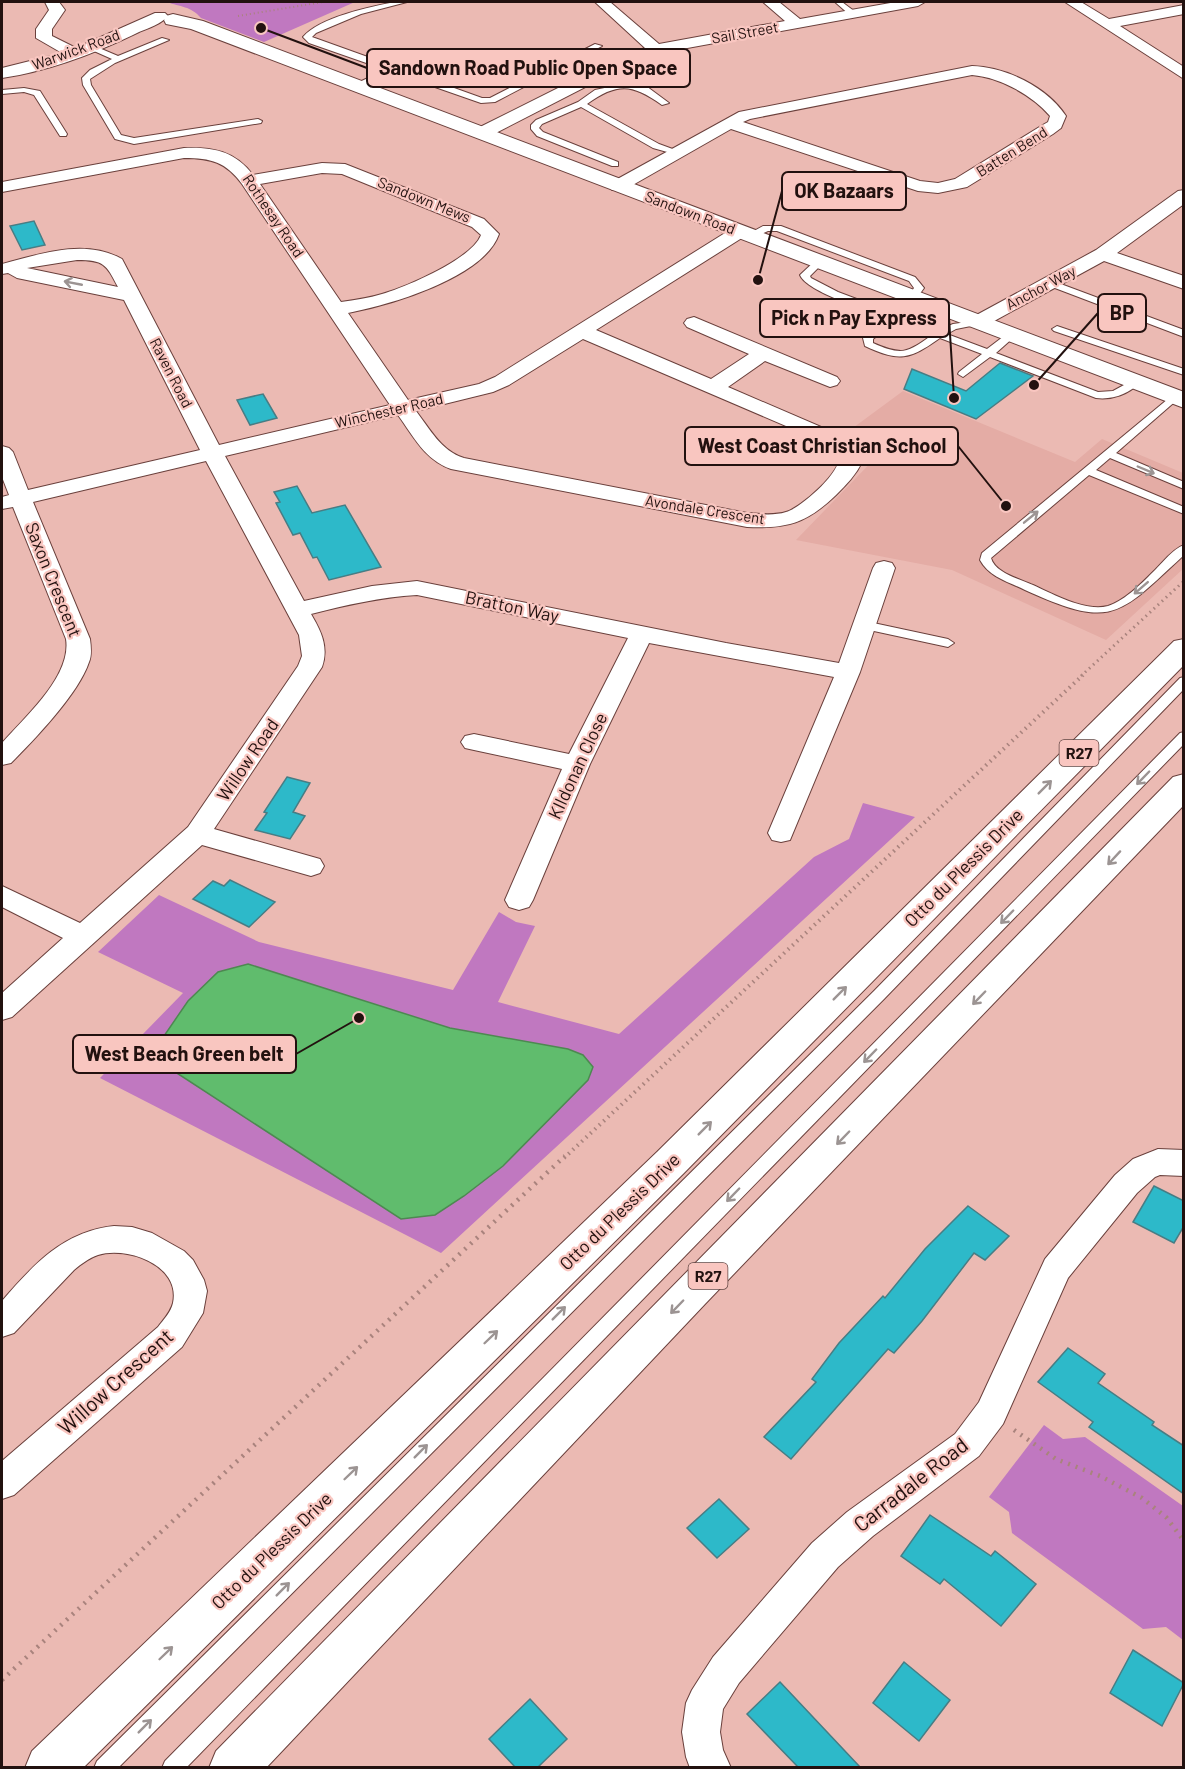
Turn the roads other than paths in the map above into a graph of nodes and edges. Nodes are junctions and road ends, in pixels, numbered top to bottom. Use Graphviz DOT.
graph roads {
  1 [pos="52,2"];
  2 [pos="403,2"];
  3 [pos="602,2"];
  4 [pos="770,2"];
  5 [pos="837,2"];
  6 [pos="918,2"];
  7 [pos="1072,2"];
  8 [pos="1184,9"];
  9 [pos="854,14"];
  10 [pos="166,15"];
  11 [pos="798,24"];
  12 [pos="1109,24"];
  13 [pos="165,40"];
  14 [pos="58,46"];
  15 [pos="598,46"];
  16 [pos="89,47"];
  17 [pos="656,49"];
  18 [pos="74,53"];
  19 [pos="120,59"];
  20 [pos="2,60"];
  21 [pos="396,71"];
  22 [pos="2,73"];
  23 [pos="1184,74"];
  24 [pos="370,83"];
  25 [pos="2,92"];
  26 [pos="665,103"];
  27 [pos="581,104"];
  28 [pos="258,121"];
  29 [pos="729,123"];
  30 [pos="482,133"];
  31 [pos="63,134"];
  32 [pos="675,153"];
  33 [pos="615,164"];
  34 [pos="249,181"];
  35 [pos="618,186"];
  36 [pos="2,187"];
  37 [pos="1184,195"];
  38 [pos="745,234"];
  39 [pos="1103,254"];
  40 [pos="818,256"];
  41 [pos="2,269"];
  42 [pos="1050,283"];
  43 [pos="1184,283"];
  44 [pos="130,295"];
  45 [pos="336,309"];
  46 [pos="894,318"];
  47 [pos="978,322"];
  48 [pos="694,323"];
  49 [pos="1057,329"];
  50 [pos="581,331"];
  51 [pos="939,334"];
  52 [pos="1184,334"];
  53 [pos="1011,335"];
  54 [pos="763,353"];
  55 [pos="989,354"];
  56 [pos="1183,372"];
  57 [pos="963,374"];
  58 [pos="830,381"];
  59 [pos="1135,382"];
  60 [pos="712,388"];
  61 [pos="1179,399"];
  62 [pos="403,408"];
  63 [pos="2,452"];
  64 [pos="212,452"];
  65 [pos="1109,454"];
  66 [pos="1088,471"];
  67 [pos="1184,486"];
  68 [pos="11,501"];
  69 [pos="1184,512"];
  70 [pos="1184,548"];
  71 [pos="884,568"];
  72 [pos="297,610"];
  73 [pos="864,625"];
  74 [pos="642,634"];
  75 [pos="948,643"];
  76 [pos="1184,648"];
  77 [pos="848,672"];
  78 [pos="1184,681"];
  79 [pos="1184,735"];
  80 [pos="474,742"];
  81 [pos="2,757"];
  82 [pos="577,764"];
  83 [pos="1184,785"];
  84 [pos="782,833"];
  85 [pos="197,834"];
  86 [pos="311,866"];
  87 [pos="2,896"];
  88 [pos="519,900"];
  89 [pos="83,936"];
  90 [pos="2,1009"];
  91 [pos="1184,1163"];
  92 [pos="2,1323"];
  93 [pos="2,1483"];
  94 [pos="49,1767"];
  95 [pos="104,1767"];
  96 [pos="172,1767"];
  97 [pos="233,1767"];
  98 [pos="712,1767"];
  1 -- 14 [label="street"];
  2 -- 21 [label="lane"];
  3 -- 17 [label="street"];
  4 -- 11 [label="street"];
  5 -- 9 [label="lane"];
  6 -- 9 [label="street, Sail Street"];
  7 -- 12 [label="street"];
  8 -- 12 [label="street"];
  9 -- 11 [label="street, Sail Street"];
  10 -- 16 [label="street, Warwick Road"];
  10 -- 24 [label="main road, Sandown Road"];
  11 -- 17 [label="street, Sail Street"];
  12 -- 23 [label="street"];
  13 -- 19 [label="lane"];
  14 -- 18 [label="street"];
  14 -- 20 [label="street"];
  15 -- 21 [label="lane"];
  16 -- 18 [label="street, Warwick Road"];
  16 -- 19 [label="lane"];
  17 -- 30 [label="street, Sail Street"];
  18 -- 22 [label="street, Warwick Road"];
  19 -- 28 [label="lane"];
  21 -- 24 [label="lane"];
  24 -- 30 [label="main road, Sandown Road"];
  25 -- 31 [label="lane"];
  26 -- 27 [label="lane"];
  27 -- 32 [label="lane"];
  27 -- 33 [label="lane"];
  29 -- 29 [label="street, Batten Bend"];
  29 -- 32 [label="street, Batten Bend"];
  30 -- 35 [label="main road, Sandown Road"];
  32 -- 35 [label="street, Batten Bend"];
  34 -- 36 [label="street, Rothesay Road"];
  34 -- 45 [label="street, Rothesay Road"];
  34 -- 45 [label="street, Sandown Mews"];
  35 -- 38 [label="main road, Sandown Road"];
  37 -- 39 [label="street, Anchor Way"];
  38 -- 40 [label="main road, Sandown Road"];
  38 -- 50 [label="street, Winchester Road"];
  39 -- 42 [label="street, Anchor Way"];
  39 -- 43 [label="street"];
  40 -- 46 [label="lane"];
  40 -- 47 [label="main road, Sandown Road"];
  44 -- 41 [label="street, Raven Road, one-way"];
  41 -- 44 [label="street, Raven Road"];
  42 -- 47 [label="street, Anchor Way"];
  42 -- 52 [label="lane"];
  44 -- 64 [label="street, Raven Road"];
  45 -- 62 [label="street, Rothesay Road"];
  46 -- 51 [label="lane"];
  46 -- 51 [label="lane"];
  47 -- 51 [label="lane"];
  47 -- 53 [label="main road, Sandown Road"];
  48 -- 54 [label="street"];
  49 -- 56 [label="lane"];
  50 -- 60 [label="street, Avondale Crescent"];
  50 -- 62 [label="street, Winchester Road"];
  51 -- 55 [label="lane"];
  53 -- 55 [label="lane"];
  53 -- 59 [label="main road, Sandown Road"];
  54 -- 58 [label="street"];
  54 -- 60 [label="street"];
  55 -- 57 [label="lane"];
  55 -- 59 [label="lane"];
  59 -- 61 [label="main road, Sandown Road"];
  60 -- 62 [label="street, Avondale Crescent"];
  61 -- 65 [label="lane"];
  62 -- 64 [label="street, Winchester Road"];
  63 -- 68 [label="street, Saxon Crescent"];
  64 -- 68 [label="street, Winchester Road"];
  64 -- 72 [label="street, Willow Road"];
  65 -- 66 [label="lane"];
  65 -- 67 [label="lane, one-way"];
  66 -- 69 [label="lane"];
  70 -- 66 [label="lane, one-way"];
  68 -- 81 [label="street, Saxon Crescent"];
  71 -- 73 [label="street"];
  72 -- 74 [label="street, Bratton Way"];
  72 -- 85 [label="street, Willow Road"];
  73 -- 75 [label="lane"];
  73 -- 77 [label="street"];
  74 -- 77 [label="street, Bratton Way"];
  74 -- 82 [label="street, KIldonan Close"];
  94 -- 76 [label="main road, Otto du Plessis Drive / R27, one-way"];
  77 -- 84 [label="street"];
  95 -- 78 [label="lane, one-way"];
  79 -- 96 [label="lane, one-way"];
  80 -- 82 [label="street"];
  82 -- 88 [label="street, KIldonan Close"];
  83 -- 97 [label="main road, R27, one-way"];
  85 -- 86 [label="street"];
  85 -- 89 [label="street, Willow Road"];
  87 -- 89 [label="street"];
  89 -- 90 [label="street, Willow Road"];
  91 -- 98 [label="street, Carradale Road"];
  92 -- 93 [label="street, Willow Crescent"];
}
